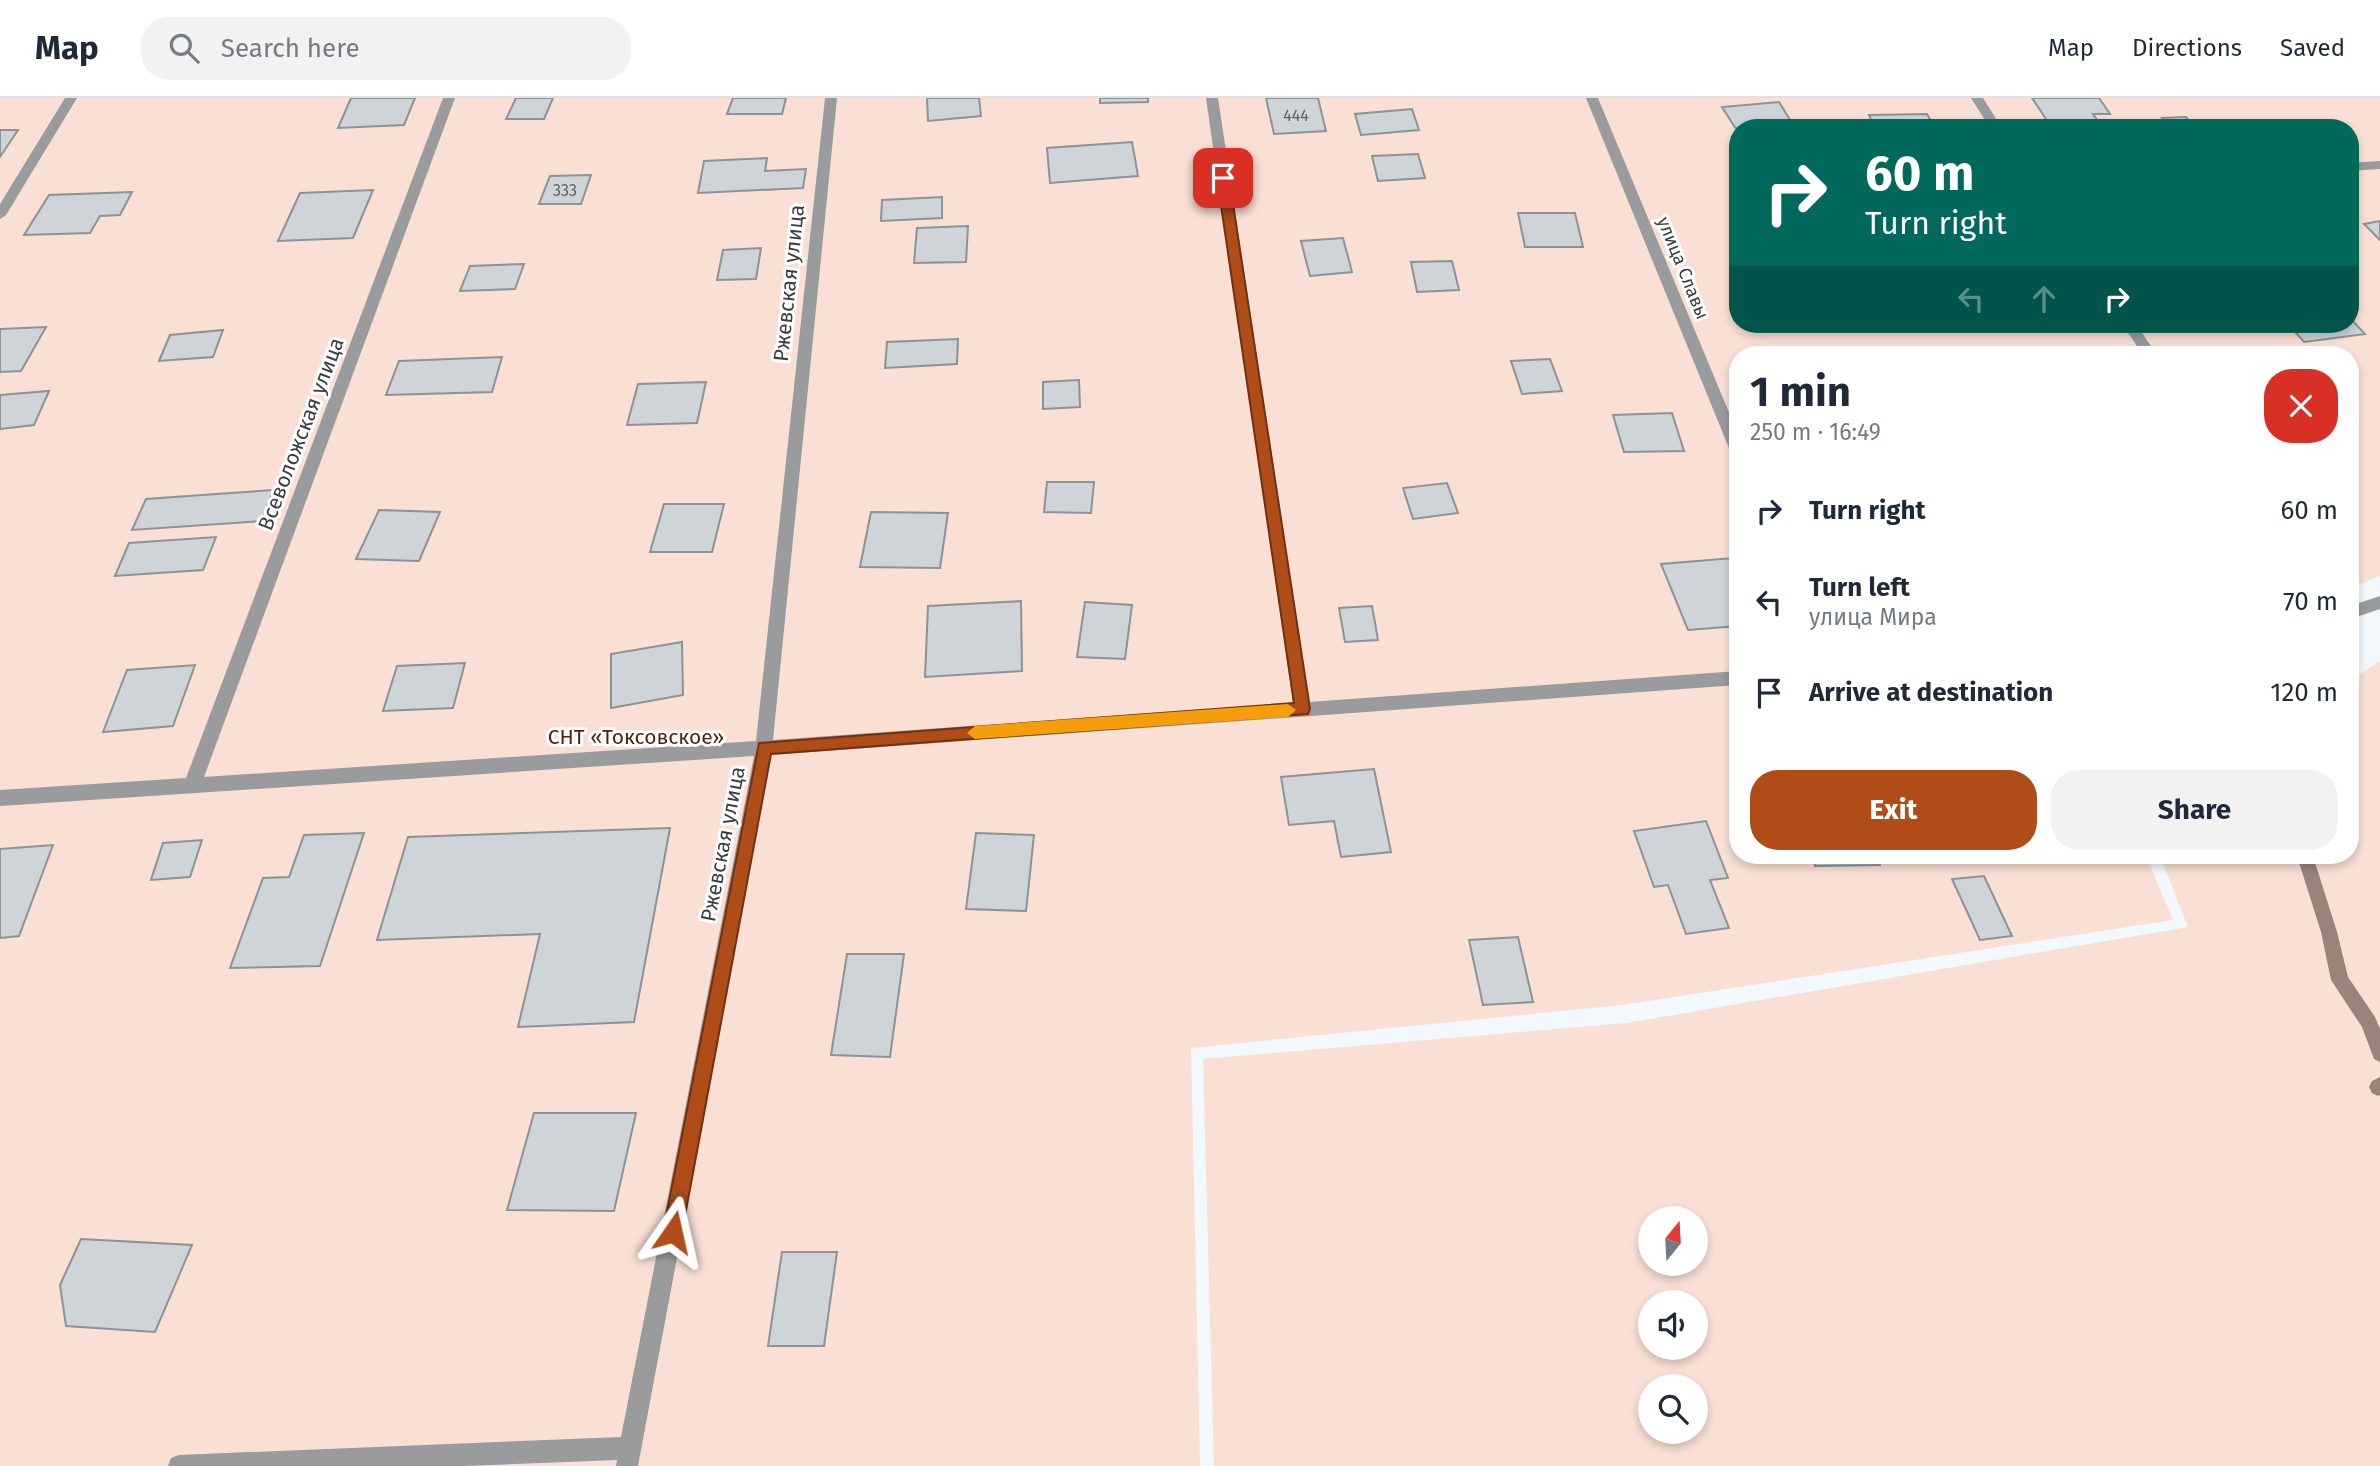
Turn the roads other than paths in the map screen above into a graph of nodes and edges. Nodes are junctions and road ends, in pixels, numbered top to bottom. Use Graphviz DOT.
graph roads {
  1 [pos="71,98"];
  2 [pos="449,98"];
  3 [pos="831,98"];
  4 [pos="1212,98"];
  5 [pos="1592,98"];
  6 [pos="1977,98"];
  7 [pos="1990,119"];
  8 [pos="2380,165"];
  9 [pos="2359,166"];
  10 [pos="0,215"];
  11 [pos="1729,431"];
  12 [pos="2380,602"];
  13 [pos="2359,610"];
  14 [pos="1729,679"];
  15 [pos="1302,709"];
  16 [pos="764,748"];
  17 [pos="191,786"];
  18 [pos="0,798"];
  19 [pos="629,1457"];
  20 [pos="179,1466"];
  1 -- 10 [label="street"];
  2 -- 17 [label="street, Всеволожская улица"];
  3 -- 16 [label="street, Ржевская улица"];
  4 -- 15 [label="street"];
  5 -- 11 [label="street, улица Славы"];
  6 -- 7 [label="street"];
  8 -- 9 [label="street"];
  12 -- 13 [label="street"];
  14 -- 15 [label="street"];
  15 -- 16 [label="street"];
  16 -- 17 [label="street"];
  16 -- 19 [label="street, Ржевская улица"];
  17 -- 18 [label="street"];
  19 -- 20 [label="street"];
}
